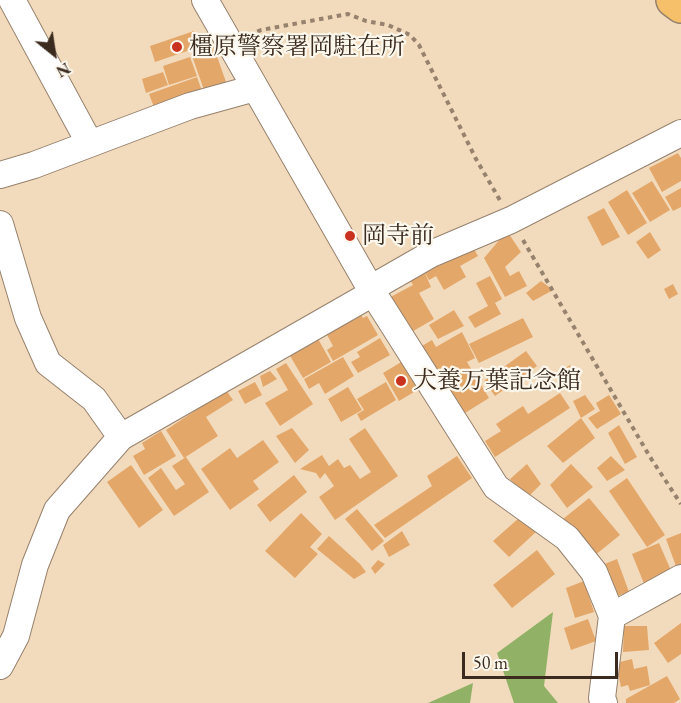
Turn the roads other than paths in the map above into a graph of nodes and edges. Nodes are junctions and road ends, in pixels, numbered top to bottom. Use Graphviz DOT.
graph roads {
  1 [pos="12,0"];
  2 [pos="205,0"];
  3 [pos="673,0"];
  4 [pos="681,6"];
  5 [pos="255,88"];
  6 [pos="681,134"];
  7 [pos="90,144"];
  8 [pos="0,175"];
  9 [pos="0,224"];
  10 [pos="372,291"];
  11 [pos="120,437"];
  12 [pos="681,578"];
  13 [pos="612,616"];
  14 [pos="0,666"];
  15 [pos="603,701"];
  1 -- 7 [label="street"];
  2 -- 5 [label="street"];
  3 -- 4 [label="main road"];
  5 -- 7 [label="street"];
  5 -- 10 [label="street"];
  6 -- 10 [label="street"];
  7 -- 8 [label="street"];
  9 -- 11 [label="street"];
  10 -- 11 [label="street"];
  10 -- 13 [label="street"];
  11 -- 14 [label="street"];
  12 -- 13 [label="street"];
  13 -- 15 [label="street"];
}
